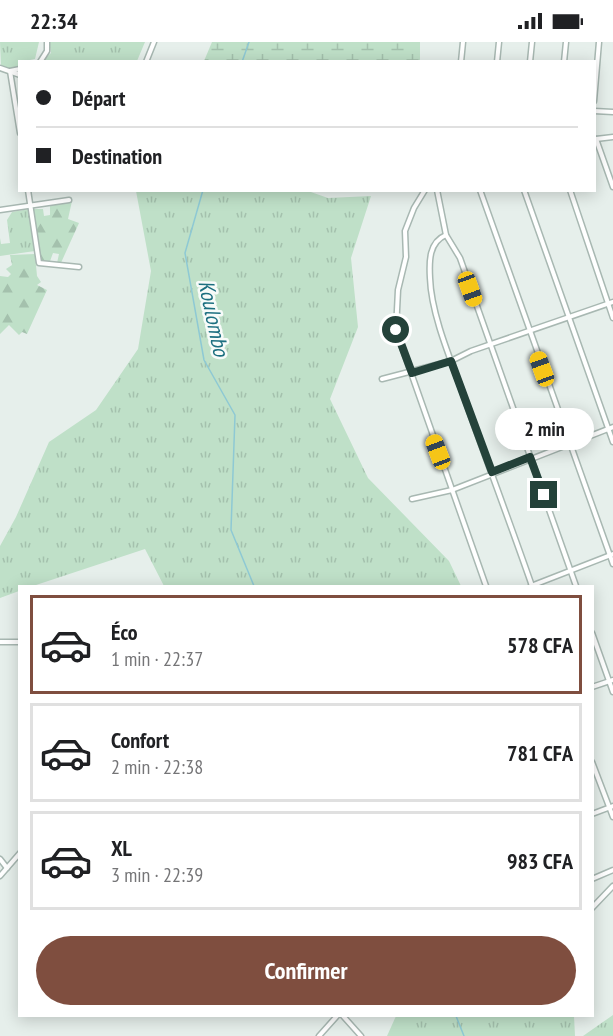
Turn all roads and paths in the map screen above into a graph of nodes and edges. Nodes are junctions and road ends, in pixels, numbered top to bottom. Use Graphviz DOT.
graph roads {
  1 [pos="47,42"];
  2 [pos="154,42"];
  3 [pos="463,42"];
  4 [pos="499,42"];
  5 [pos="532,42"];
  6 [pos="566,42"];
  7 [pos="599,42"];
  8 [pos="41,60"];
  9 [pos="147,60"];
  10 [pos="461,60"];
  11 [pos="497,60"];
  12 [pos="530,60"];
  13 [pos="564,60"];
  14 [pos="0,68"];
  15 [pos="18,69"];
  16 [pos="10,71"];
  17 [pos="18,74"];
  18 [pos="596,77"];
  19 [pos="596,111"];
  20 [pos="613,112"];
  21 [pos="18,121"];
  22 [pos="613,137"];
  23 [pos="596,139"];
  24 [pos="596,142"];
  25 [pos="613,187"];
  26 [pos="28,192"];
  27 [pos="424,192"];
  28 [pos="437,192"];
  29 [pos="481,192"];
  30 [pos="525,192"];
  31 [pos="571,192"];
  32 [pos="69,200"];
  33 [pos="30,205"];
  34 [pos="0,210"];
  35 [pos="446,235"];
  36 [pos="79,267"];
  37 [pos="611,303"];
  38 [pos="569,318"];
  39 [pos="613,318"];
  40 [pos="528,331"];
  41 [pos="490,344"];
  42 [pos="451,361"];
  43 [pos="412,373"];
  44 [pos="382,378"];
  45 [pos="611,428"];
  46 [pos="613,442"];
  47 [pos="571,444"];
  48 [pos="530,457"];
  49 [pos="492,472"];
  50 [pos="452,490"];
  51 [pos="412,499"];
  52 [pos="612,555"];
  53 [pos="613,564"];
  54 [pos="571,571"];
  55 [pos="486,585"];
  56 [pos="531,585"];
  57 [pos="534,585"];
  58 [pos="576,585"];
  59 [pos="594,638"];
  60 [pos="1,642"];
  61 [pos="18,642"];
  62 [pos="0,650"];
  63 [pos="611,681"];
  64 [pos="594,686"];
  65 [pos="613,692"];
  66 [pos="594,767"];
  67 [pos="611,807"];
  68 [pos="594,813"];
  69 [pos="613,817"];
  70 [pos="18,855"];
  71 [pos="0,859"];
  72 [pos="7,868"];
  73 [pos="613,870"];
  74 [pos="0,876"];
  75 [pos="594,878"];
  76 [pos="613,886"];
  77 [pos="594,906"];
  78 [pos="336,1017"];
  79 [pos="344,1017"];
  80 [pos="319,1036"];
  81 [pos="362,1036"];
  1 -- 8 [label="street"];
  2 -- 9 [label="street"];
  3 -- 10 [label="street"];
  4 -- 11 [label="street"];
  5 -- 12 [label="street"];
  6 -- 13 [label="street"];
  7 -- 18 [label="street"];
  14 -- 16 [label="street"];
  15 -- 16 [label="street"];
  16 -- 17 [label="street"];
  16 -- 21 [label="street"];
  19 -- 20 [label="street"];
  22 -- 23 [label="street"];
  24 -- 25 [label="street"];
  26 -- 33 [label="street"];
  27 -- 43 [label="street"];
  28 -- 35 [label="street"];
  29 -- 40 [label="street"];
  30 -- 38 [label="street"];
  31 -- 37 [label="street"];
  32 -- 33 [label="street"];
  33 -- 34 [label="street"];
  33 -- 36 [label="street"];
  35 -- 41 [label="street"];
  35 -- 42 [label="street"];
  37 -- 38 [label="street"];
  37 -- 39 [label="street"];
  38 -- 40 [label="street"];
  38 -- 45 [label="street"];
  40 -- 41 [label="street"];
  40 -- 47 [label="street"];
  41 -- 42 [label="street"];
  41 -- 48 [label="street"];
  42 -- 43 [label="street"];
  42 -- 49 [label="street"];
  43 -- 44 [label="street"];
  43 -- 50 [label="street"];
  45 -- 46 [label="street"];
  45 -- 47 [label="street"];
  47 -- 48 [label="street"];
  47 -- 52 [label="street"];
  48 -- 49 [label="street"];
  48 -- 54 [label="street"];
  49 -- 50 [label="street"];
  49 -- 56 [label="street"];
  50 -- 51 [label="street"];
  50 -- 55 [label="street"];
  52 -- 53 [label="street"];
  52 -- 54 [label="street"];
  54 -- 57 [label="street"];
  54 -- 58 [label="street"];
  59 -- 63 [label="street"];
  60 -- 61 [label="street"];
  60 -- 62 [label="street"];
  63 -- 64 [label="street"];
  63 -- 65 [label="street"];
  66 -- 67 [label="street"];
  67 -- 68 [label="street"];
  67 -- 69 [label="street"];
  70 -- 72 [label="street"];
  71 -- 72 [label="street"];
  72 -- 74 [label="street"];
  73 -- 75 [label="street"];
  76 -- 77 [label="street"];
  78 -- 80 [label="street"];
  79 -- 81 [label="street"];
}
